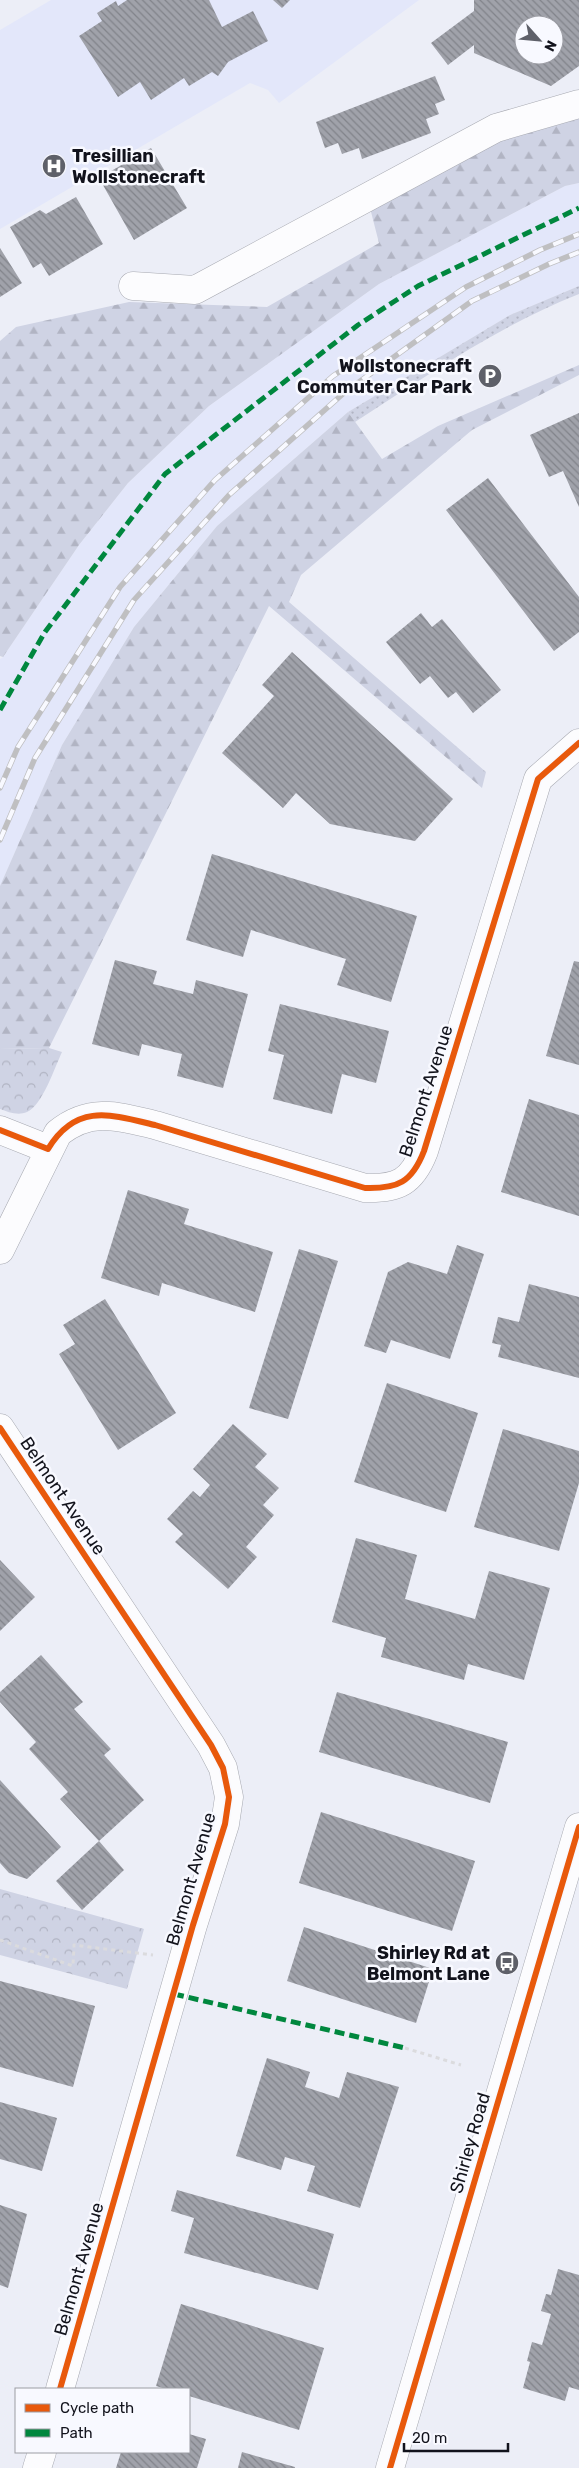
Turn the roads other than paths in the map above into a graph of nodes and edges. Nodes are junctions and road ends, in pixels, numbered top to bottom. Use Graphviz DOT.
graph roads {
  1 [pos="579,104"];
  2 [pos="133,286"];
  3 [pos="579,742"];
  4 [pos="0,1130"];
  5 [pos="48,1150"];
  6 [pos="0,1250"];
  7 [pos="0,1428"];
  8 [pos="579,1827"];
  9 [pos="60,2388"];
  10 [pos="42,2453"];
  11 [pos="37,2468"];
  12 [pos="390,2468"];
  1 -- 2 [label="street"];
  3 -- 5 [label="street, Belmont Avenue"];
  4 -- 5 [label="street"];
  5 -- 6 [label="street, Belmont Avenue"];
  7 -- 9 [label="street, Belmont Avenue"];
  8 -- 12 [label="street, Shirley Road"];
  10 -- 11 [label="street"];
}
